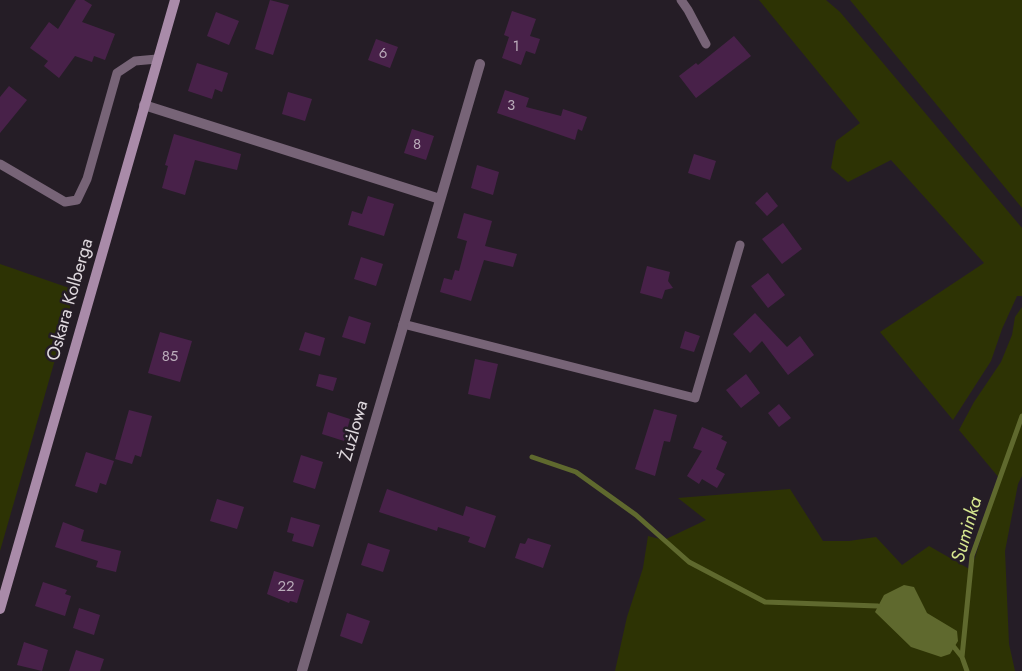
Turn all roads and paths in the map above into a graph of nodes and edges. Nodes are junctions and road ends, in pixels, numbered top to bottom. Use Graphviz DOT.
graph roads {
  1 [pos="175,0"];
  2 [pos="681,0"];
  3 [pos="706,44"];
  4 [pos="157,59"];
  5 [pos="480,64"];
  6 [pos="144,105"];
  7 [pos="0,164"];
  8 [pos="440,200"];
  9 [pos="740,245"];
  10 [pos="403,324"];
  11 [pos="0,609"];
  12 [pos="302,671"];
  1 -- 4 [label="main road, Oskara Kolberga"];
  2 -- 3 [label="lane"];
  4 -- 6 [label="main road, Oskara Kolberga"];
  4 -- 7 [label="lane"];
  5 -- 8 [label="street, Żużlowa"];
  6 -- 8 [label="street"];
  6 -- 11 [label="main road, Oskara Kolberga"];
  8 -- 10 [label="street, Żużlowa"];
  9 -- 10 [label="lane"];
  10 -- 12 [label="street, Żużlowa"];
}
